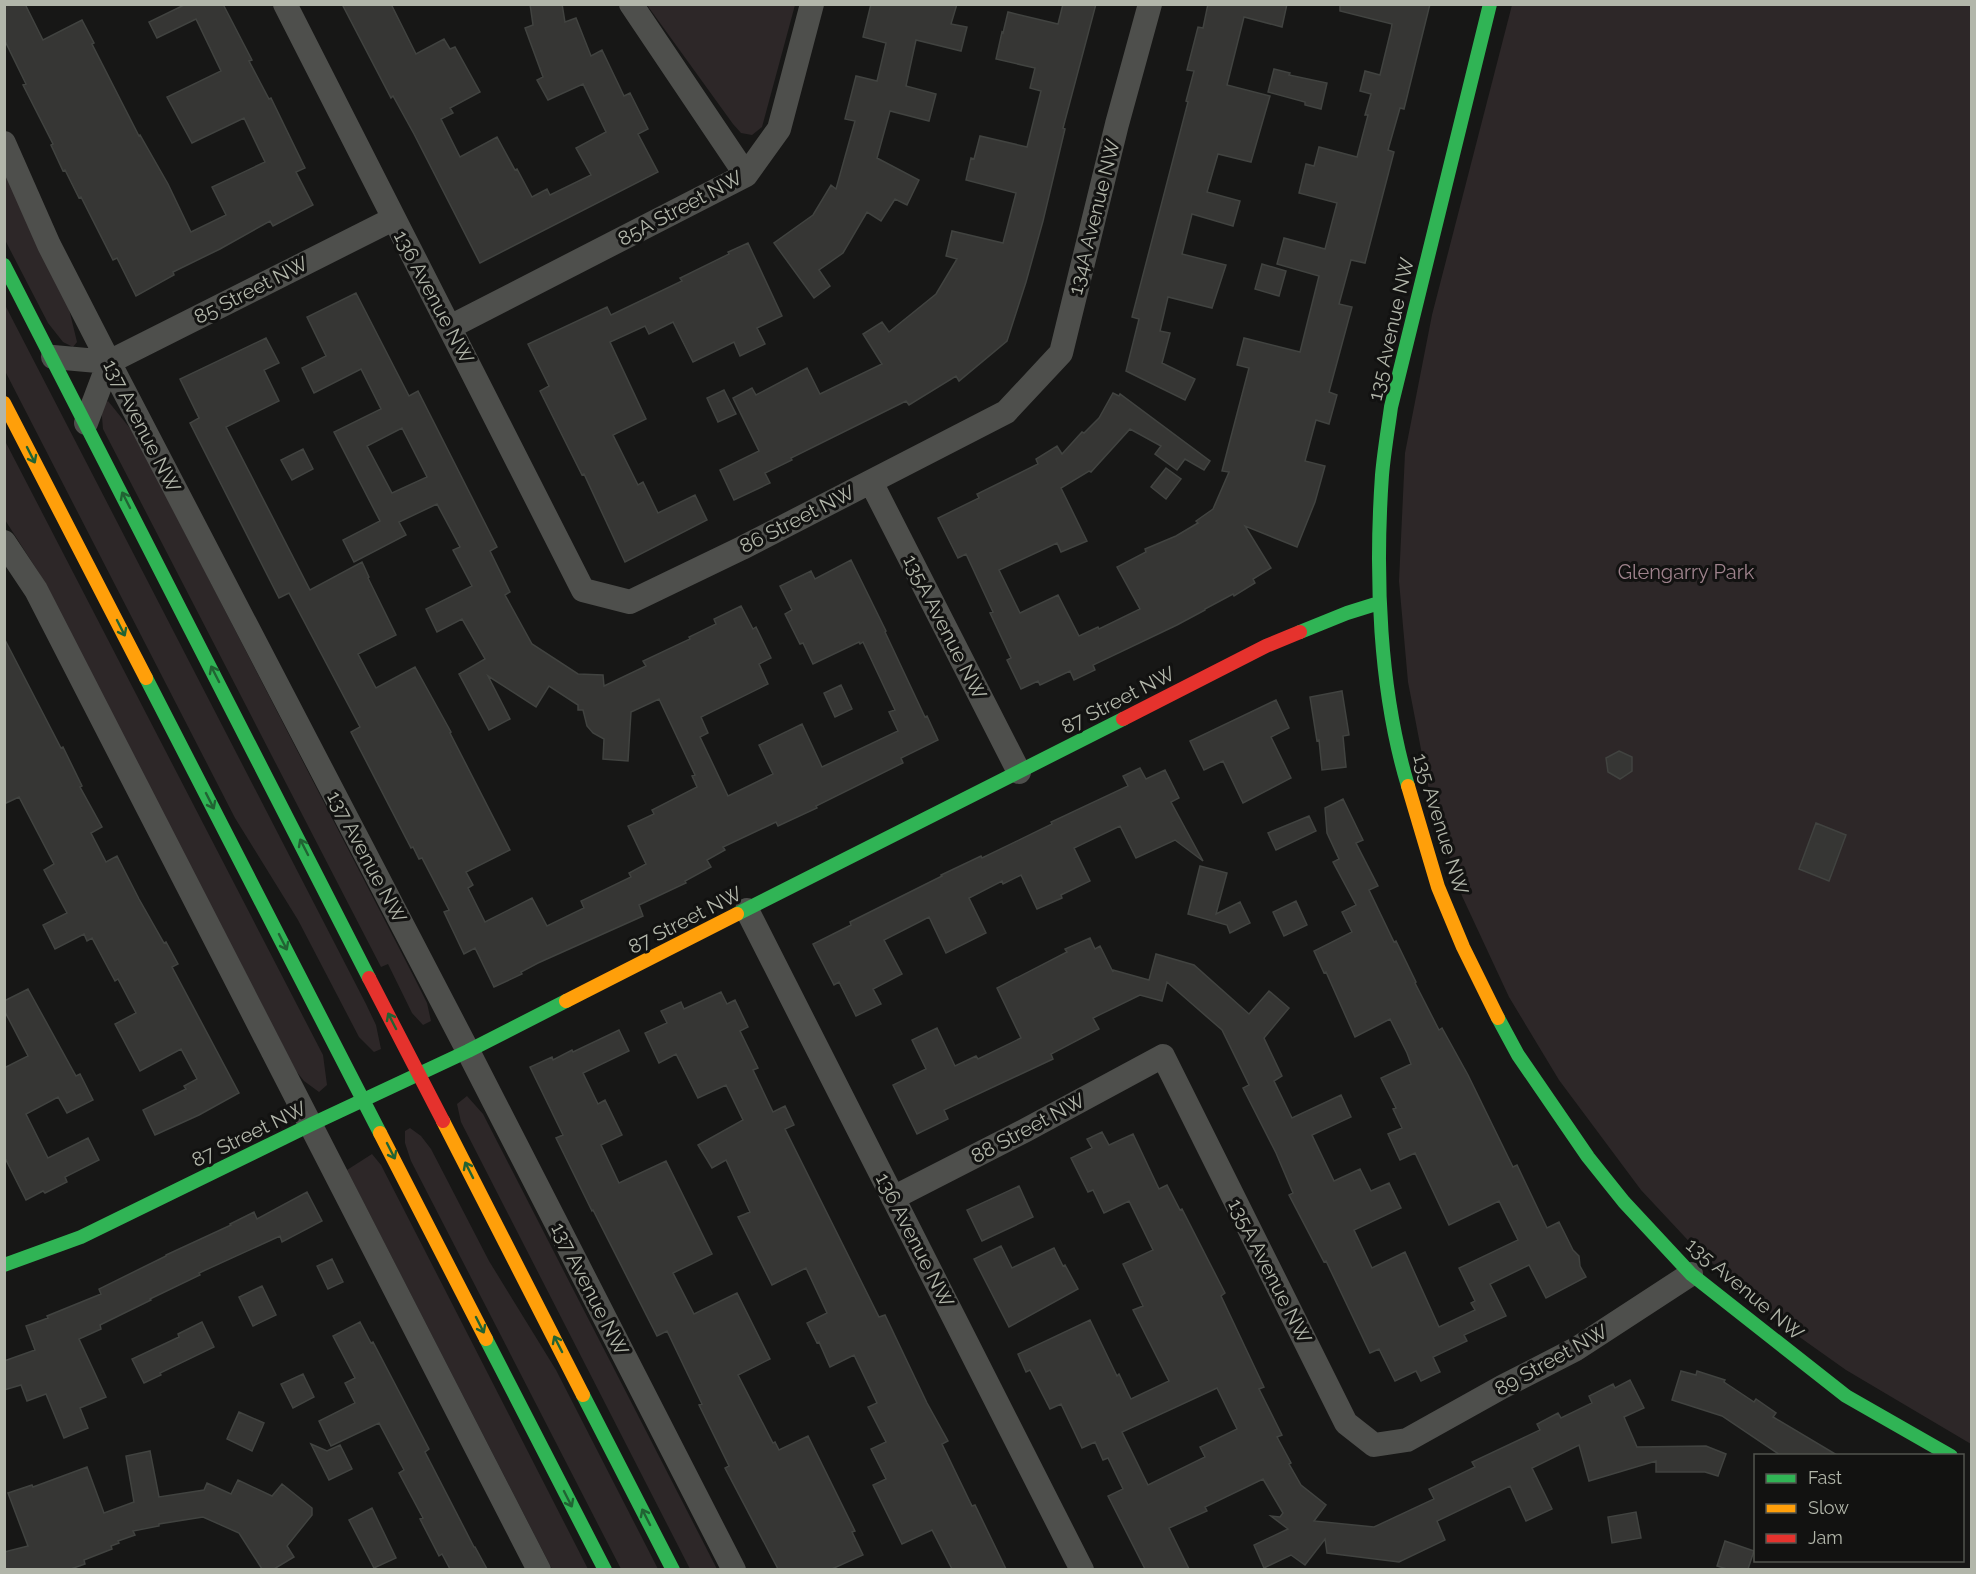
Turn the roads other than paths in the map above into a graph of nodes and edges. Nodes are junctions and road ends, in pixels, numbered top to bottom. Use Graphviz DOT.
graph roads {
  1 [pos="285,4"];
  2 [pos="631,4"];
  3 [pos="812,4"];
  4 [pos="1150,4"];
  5 [pos="1490,4"];
  6 [pos="4,142"];
  7 [pos="746,175"];
  8 [pos="393,219"];
  9 [pos="4,265"];
  10 [pos="450,327"];
  11 [pos="52,357"];
  12 [pos="109,362"];
  13 [pos="4,403"];
  14 [pos="1006,412"];
  15 [pos="86,423"];
  16 [pos="870,482"];
  17 [pos="4,542"];
  18 [pos="583,590"];
  19 [pos="1379,603"];
  20 [pos="1018,772"];
  21 [pos="747,910"];
  22 [pos="468,1051"];
  23 [pos="1162,1056"];
  24 [pos="419,1073"];
  25 [pos="364,1099"];
  26 [pos="312,1124"];
  27 [pos="893,1198"];
  28 [pos="4,1265"];
  29 [pos="1691,1274"];
  30 [pos="1407,1440"];
  31 [pos="1949,1454"];
  32 [pos="539,1569"];
  33 [pos="605,1569"];
  34 [pos="673,1569"];
  35 [pos="734,1569"];
  36 [pos="1082,1569"];
  1 -- 8 [label="street, 136 Avenue NW"];
  2 -- 7 [label="street"];
  3 -- 7 [label="street, 85A Street NW"];
  4 -- 14 [label="street, 134A Avenue NW"];
  5 -- 19 [label="street, 135 Avenue NW"];
  6 -- 12 [label="street, 137 Avenue NW"];
  7 -- 10 [label="street, 85A Street NW"];
  8 -- 10 [label="street, 136 Avenue NW"];
  8 -- 12 [label="street, 85 Street NW"];
  9 -- 11 [label="street"];
  10 -- 18 [label="street, 136 Avenue NW"];
  11 -- 12 [label="street"];
  11 -- 15 [label="street"];
  12 -- 15 [label="street"];
  12 -- 22 [label="street, 137 Avenue NW"];
  13 -- 25 [label="street, one-way"];
  14 -- 16 [label="street, 86 Street NW"];
  24 -- 15 [label="street, one-way"];
  16 -- 18 [label="street, 86 Street NW"];
  16 -- 20 [label="street, 135A Avenue NW"];
  17 -- 26 [label="street"];
  19 -- 20 [label="street, 87 Street NW"];
  19 -- 29 [label="street, 135 Avenue NW"];
  20 -- 21 [label="street, 87 Street NW"];
  21 -- 22 [label="street, 87 Street NW"];
  21 -- 27 [label="street, 136 Avenue NW"];
  22 -- 24 [label="street, 87 Street NW"];
  22 -- 35 [label="street, 137 Avenue NW"];
  23 -- 27 [label="street, 88 Street NW"];
  23 -- 30 [label="street, 135A Avenue NW"];
  24 -- 25 [label="street, 87 Street NW"];
  34 -- 24 [label="street, one-way"];
  25 -- 26 [label="street, 87 Street NW"];
  25 -- 33 [label="street, one-way"];
  26 -- 28 [label="street, 87 Street NW"];
  26 -- 32 [label="street"];
  27 -- 36 [label="street, 136 Avenue NW"];
  29 -- 30 [label="street, 89 Street NW"];
  29 -- 31 [label="street, 135 Avenue NW"];
}
